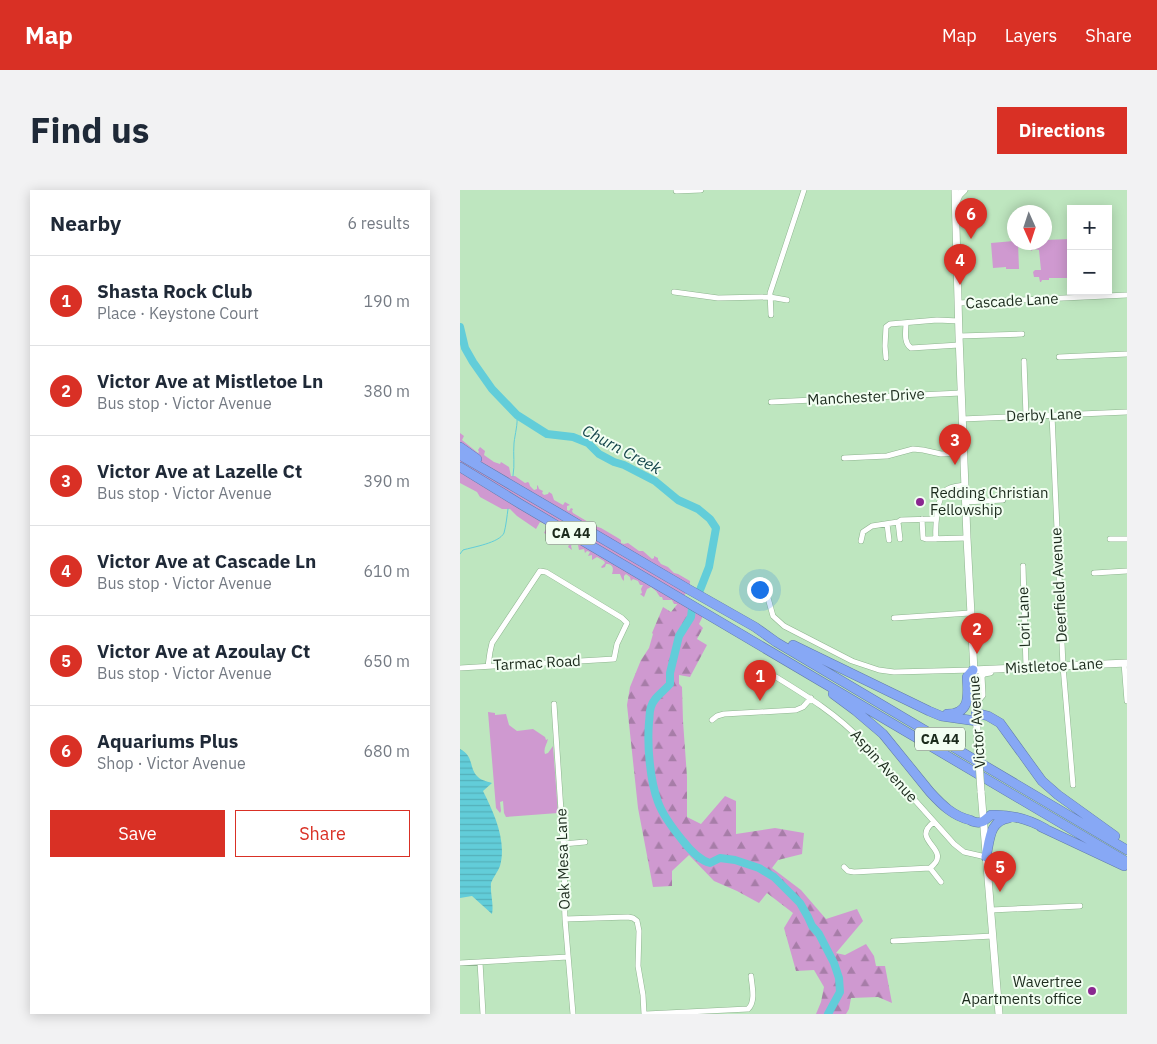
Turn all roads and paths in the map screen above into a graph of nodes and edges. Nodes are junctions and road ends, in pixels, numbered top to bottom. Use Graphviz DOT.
graph roads {
  1 [pos="684,190"];
  2 [pos="701,190"];
  3 [pos="804,190"];
  4 [pos="955,190"];
  5 [pos="964,190"];
  6 [pos="676,191"];
  7 [pos="955,205"];
  8 [pos="674,292"];
  9 [pos="1127,295"];
  10 [pos="770,297"];
  11 [pos="787,300"];
  12 [pos="958,303"];
  13 [pos="771,315"];
  14 [pos="958,321"];
  15 [pos="906,323"];
  16 [pos="1022,334"];
  17 [pos="959,336"];
  18 [pos="959,345"];
  19 [pos="1127,354"];
  20 [pos="1059,357"];
  21 [pos="886,358"];
  22 [pos="1024,361"];
  23 [pos="961,393"];
  24 [pos="771,402"];
  25 [pos="1127,412"];
  26 [pos="1052,415"];
  27 [pos="1026,416"];
  28 [pos="962,418"];
  29 [pos="460,447"];
  30 [pos="963,453"];
  31 [pos="460,455"];
  32 [pos="844,458"];
  33 [pos="460,467"];
  34 [pos="460,475"];
  35 [pos="507,482"];
  36 [pos="964,485"];
  37 [pos="1003,500"];
  38 [pos="965,502"];
  39 [pos="522,505"];
  40 [pos="922,519"];
  41 [pos="935,519"];
  42 [pos="898,522"];
  43 [pos="887,524"];
  44 [pos="936,538"];
  45 [pos="967,538"];
  46 [pos="900,539"];
  47 [pos="1110,539"];
  48 [pos="1127,539"];
  49 [pos="889,540"];
  50 [pos="861,541"];
  51 [pos="1023,566"];
  52 [pos="1127,571"];
  53 [pos="1094,573"];
  54 [pos="768,598"];
  55 [pos="970,613"];
  56 [pos="894,618"];
  57 [pos="755,627"];
  58 [pos="1126,663"];
  59 [pos="488,666"];
  60 [pos="1063,666"];
  61 [pos="1026,667"];
  62 [pos="460,668"];
  63 [pos="1006,668"];
  64 [pos="973,670"];
  65 [pos="804,671"];
  66 [pos="776,677"];
  67 [pos="811,698"];
  68 [pos="1127,700"];
  69 [pos="554,704"];
  70 [pos="929,711"];
  71 [pos="976,712"];
  72 [pos="712,720"];
  73 [pos="1073,785"];
  74 [pos="984,821"];
  75 [pos="934,822"];
  76 [pos="1046,829"];
  77 [pos="585,842"];
  78 [pos="563,844"];
  79 [pos="1127,845"];
  80 [pos="1127,850"];
  81 [pos="986,857"];
  82 [pos="1127,862"];
  83 [pos="844,867"];
  84 [pos="930,868"];
  85 [pos="1127,868"];
  86 [pos="941,882"];
  87 [pos="1080,906"];
  88 [pos="991,910"];
  89 [pos="565,920"];
  90 [pos="993,936"];
  91 [pos="893,941"];
  92 [pos="568,957"];
  93 [pos="480,962"];
  94 [pos="460,963"];
  95 [pos="751,976"];
  96 [pos="720,1012"];
  97 [pos="483,1014"];
  98 [pos="572,1014"];
  99 [pos="645,1014"];
  100 [pos="999,1014"];
  1 -- 2 [label="street"];
  1 -- 6 [label="street"];
  3 -- 10 [label="street"];
  4 -- 7 [label="main road, Victor Avenue"];
  5 -- 7 [label="main road"];
  7 -- 12 [label="main road, Victor Avenue"];
  8 -- 10 [label="street"];
  9 -- 12 [label="street, Cascade Lane"];
  10 -- 11 [label="street"];
  10 -- 13 [label="street"];
  12 -- 14 [label="main road, Victor Avenue"];
  14 -- 15 [label="street"];
  14 -- 17 [label="main road, Victor Avenue"];
  15 -- 18 [label="street"];
  15 -- 21 [label="street"];
  16 -- 17 [label="street"];
  17 -- 18 [label="main road, Victor Avenue"];
  18 -- 23 [label="main road, Victor Avenue"];
  19 -- 20 [label="street"];
  22 -- 27 [label="street"];
  23 -- 24 [label="street, Manchester Drive"];
  23 -- 28 [label="main road, Victor Avenue"];
  25 -- 26 [label="street, Derby Lane"];
  26 -- 27 [label="street, Derby Lane"];
  26 -- 60 [label="street, Deerfield Avenue"];
  27 -- 28 [label="street, Derby Lane"];
  28 -- 30 [label="main road, Victor Avenue"];
  29 -- 35 [label="highway"];
  30 -- 32 [label="street"];
  30 -- 36 [label="main road, Victor Avenue"];
  31 -- 35 [label="highway, CA 44"];
  33 -- 39 [label="highway, CA 44"];
  34 -- 39 [label="highway"];
  35 -- 57 [label="highway, CA 44"];
  36 -- 38 [label="main road, Victor Avenue"];
  36 -- 41 [label="street"];
  37 -- 38 [label="street"];
  38 -- 45 [label="main road, Victor Avenue"];
  39 -- 65 [label="highway, CA 44"];
  40 -- 41 [label="street"];
  40 -- 42 [label="street"];
  40 -- 44 [label="street"];
  41 -- 44 [label="street"];
  42 -- 43 [label="street"];
  42 -- 46 [label="street"];
  43 -- 49 [label="street"];
  43 -- 50 [label="street"];
  44 -- 45 [label="street"];
  45 -- 55 [label="main road, Victor Avenue"];
  47 -- 48 [label="street"];
  51 -- 61 [label="street, Lori Lane"];
  52 -- 53 [label="street"];
  54 -- 64 [label="street, Mistletoe Lane"];
  55 -- 56 [label="street"];
  55 -- 64 [label="main road, Victor Avenue"];
  57 -- 70 [label="highway"];
  57 -- 80 [label="highway, CA 44"];
  58 -- 60 [label="main road, Mistletoe Lane"];
  58 -- 68 [label="street"];
  59 -- 59 [label="street, Tarmac Road"];
  59 -- 62 [label="street, Tarmac Road"];
  60 -- 61 [label="main road, Mistletoe Lane"];
  60 -- 73 [label="street, Deerfield Avenue"];
  61 -- 63 [label="main road, Mistletoe Lane"];
  63 -- 64 [label="main road, Mistletoe Lane"];
  63 -- 71 [label="main road"];
  64 -- 70 [label="highway"];
  64 -- 71 [label="main road, Victor Avenue"];
  65 -- 74 [label="highway"];
  65 -- 82 [label="highway, CA 44"];
  66 -- 67 [label="street, Aspin Avenue"];
  67 -- 72 [label="street"];
  67 -- 75 [label="street, Aspin Avenue"];
  69 -- 78 [label="street, Oak Mesa Lane"];
  70 -- 71 [label="highway"];
  71 -- 74 [label="main road, Victor Avenue, bridge"];
  71 -- 79 [label="highway"];
  74 -- 76 [label="highway"];
  74 -- 81 [label="main road, Victor Avenue"];
  75 -- 81 [label="street, Aspin Avenue"];
  75 -- 84 [label="street"];
  76 -- 81 [label="highway"];
  76 -- 85 [label="highway"];
  77 -- 78 [label="street"];
  78 -- 89 [label="street, Oak Mesa Lane"];
  81 -- 88 [label="main road, Victor Avenue"];
  83 -- 84 [label="street"];
  84 -- 86 [label="street"];
  87 -- 88 [label="street"];
  88 -- 90 [label="main road, Victor Avenue"];
  89 -- 92 [label="street, Oak Mesa Lane"];
  89 -- 99 [label="street"];
  90 -- 91 [label="street"];
  90 -- 100 [label="main road, Victor Avenue"];
  92 -- 93 [label="street"];
  92 -- 98 [label="street, Oak Mesa Lane"];
  93 -- 94 [label="street"];
  93 -- 97 [label="street"];
  95 -- 96 [label="street"];
  96 -- 99 [label="street"];
}
